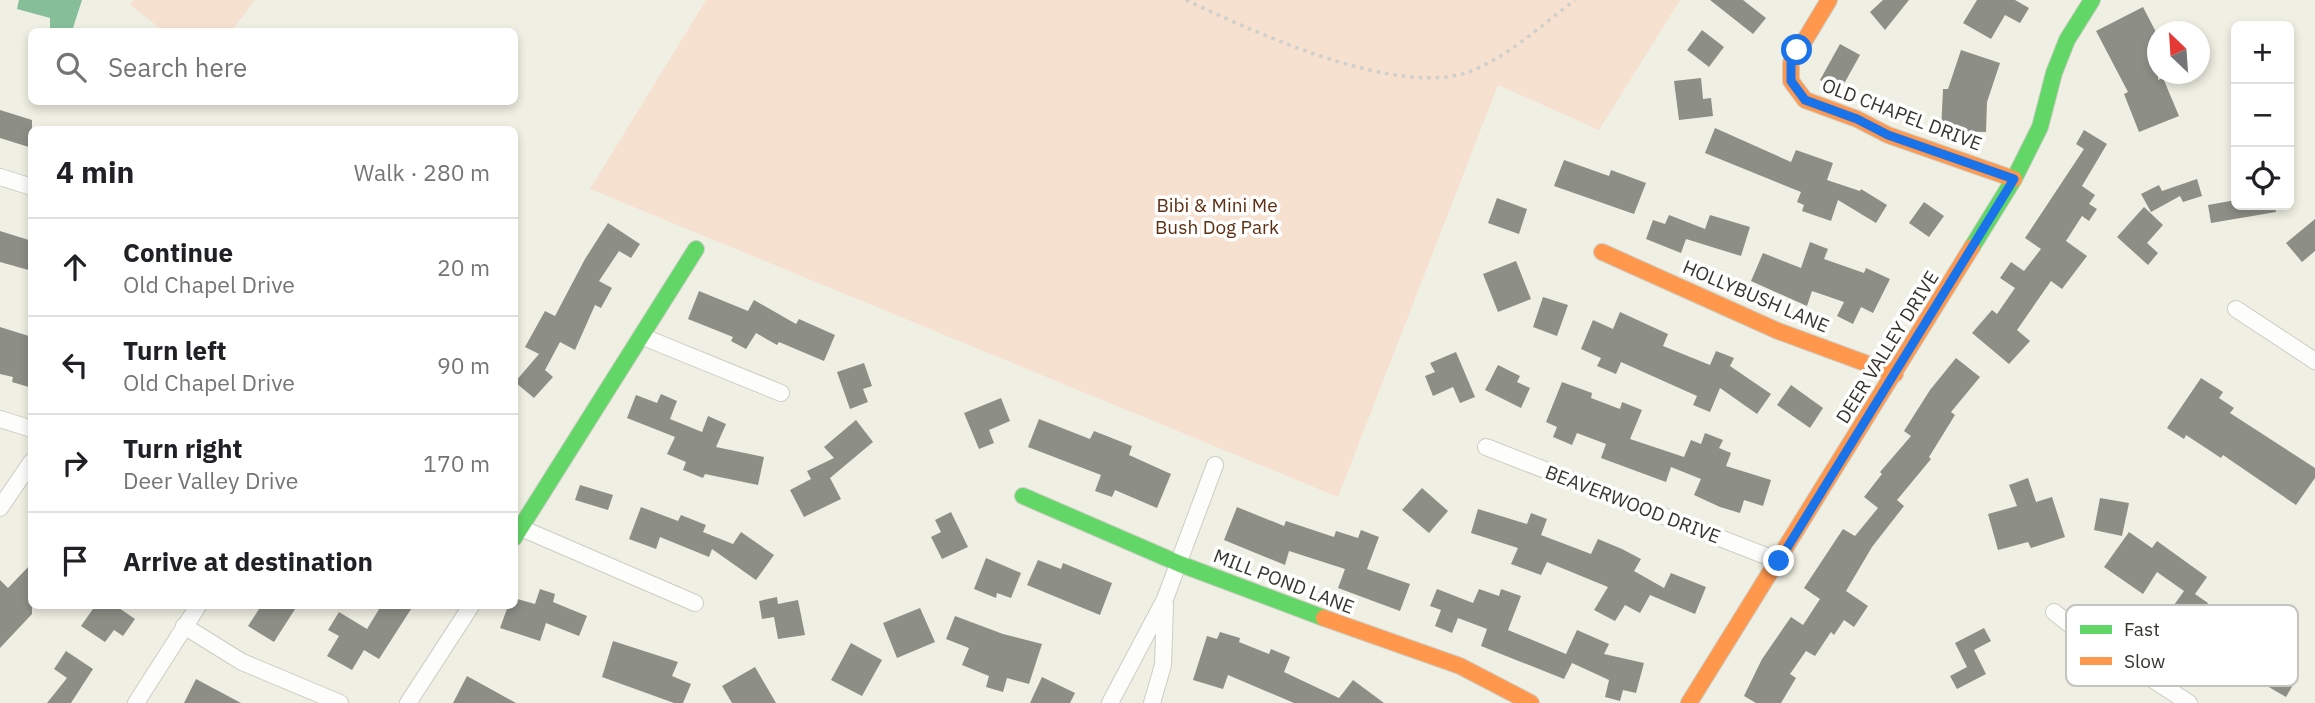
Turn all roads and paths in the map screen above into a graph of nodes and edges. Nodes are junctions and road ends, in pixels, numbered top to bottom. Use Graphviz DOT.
graph roads {
  1 [pos="1186,0"];
  2 [pos="1575,0"];
  3 [pos="1829,0"];
  4 [pos="2092,0"];
  5 [pos="0,177"];
  6 [pos="2014,179"];
  7 [pos="28,186"];
  8 [pos="696,250"];
  9 [pos="1602,252"];
  10 [pos="2236,309"];
  11 [pos="641,336"];
  12 [pos="2315,360"];
  13 [pos="1895,374"];
  14 [pos="781,393"];
  15 [pos="0,419"];
  16 [pos="28,428"];
  17 [pos="1486,447"];
  18 [pos="1215,465"];
  19 [pos="28,467"];
  20 [pos="1023,496"];
  21 [pos="0,508"];
  22 [pos="518,533"];
  23 [pos="1779,561"];
  24 [pos="1180,564"];
  25 [pos="1165,599"];
  26 [pos="695,603"];
  27 [pos="196,609"];
  28 [pos="469,609"];
  29 [pos="2054,612"];
  30 [pos="2066,622"];
  31 [pos="184,626"];
  32 [pos="2163,686"];
  33 [pos="136,703"];
  34 [pos="340,703"];
  35 [pos="408,703"];
  36 [pos="1110,703"];
  37 [pos="1152,703"];
  38 [pos="1531,703"];
  39 [pos="1689,703"];
  40 [pos="2189,703"];
  1 -- 2 [label="path"];
  3 -- 6 [label="street, OLD CHAPEL DRIVE"];
  4 -- 6 [label="street, DEER VALLEY DRIVE"];
  5 -- 7 [label="street"];
  6 -- 13 [label="street, DEER VALLEY DRIVE"];
  8 -- 11 [label="street"];
  9 -- 13 [label="street, HOLLYBUSH LANE"];
  10 -- 12 [label="street"];
  11 -- 14 [label="street"];
  11 -- 22 [label="street"];
  13 -- 23 [label="street, DEER VALLEY DRIVE"];
  15 -- 16 [label="street"];
  17 -- 23 [label="street, BEAVERWOOD DRIVE"];
  18 -- 24 [label="street"];
  19 -- 21 [label="street"];
  20 -- 24 [label="street, MILL POND LANE"];
  22 -- 26 [label="street"];
  23 -- 39 [label="street, DEER VALLEY DRIVE"];
  24 -- 25 [label="street"];
  24 -- 38 [label="street, MILL POND LANE"];
  25 -- 36 [label="street"];
  25 -- 37 [label="street"];
  27 -- 31 [label="street"];
  28 -- 35 [label="street"];
  29 -- 30 [label="street"];
  31 -- 33 [label="street"];
  31 -- 34 [label="street"];
  32 -- 40 [label="street"];
}
